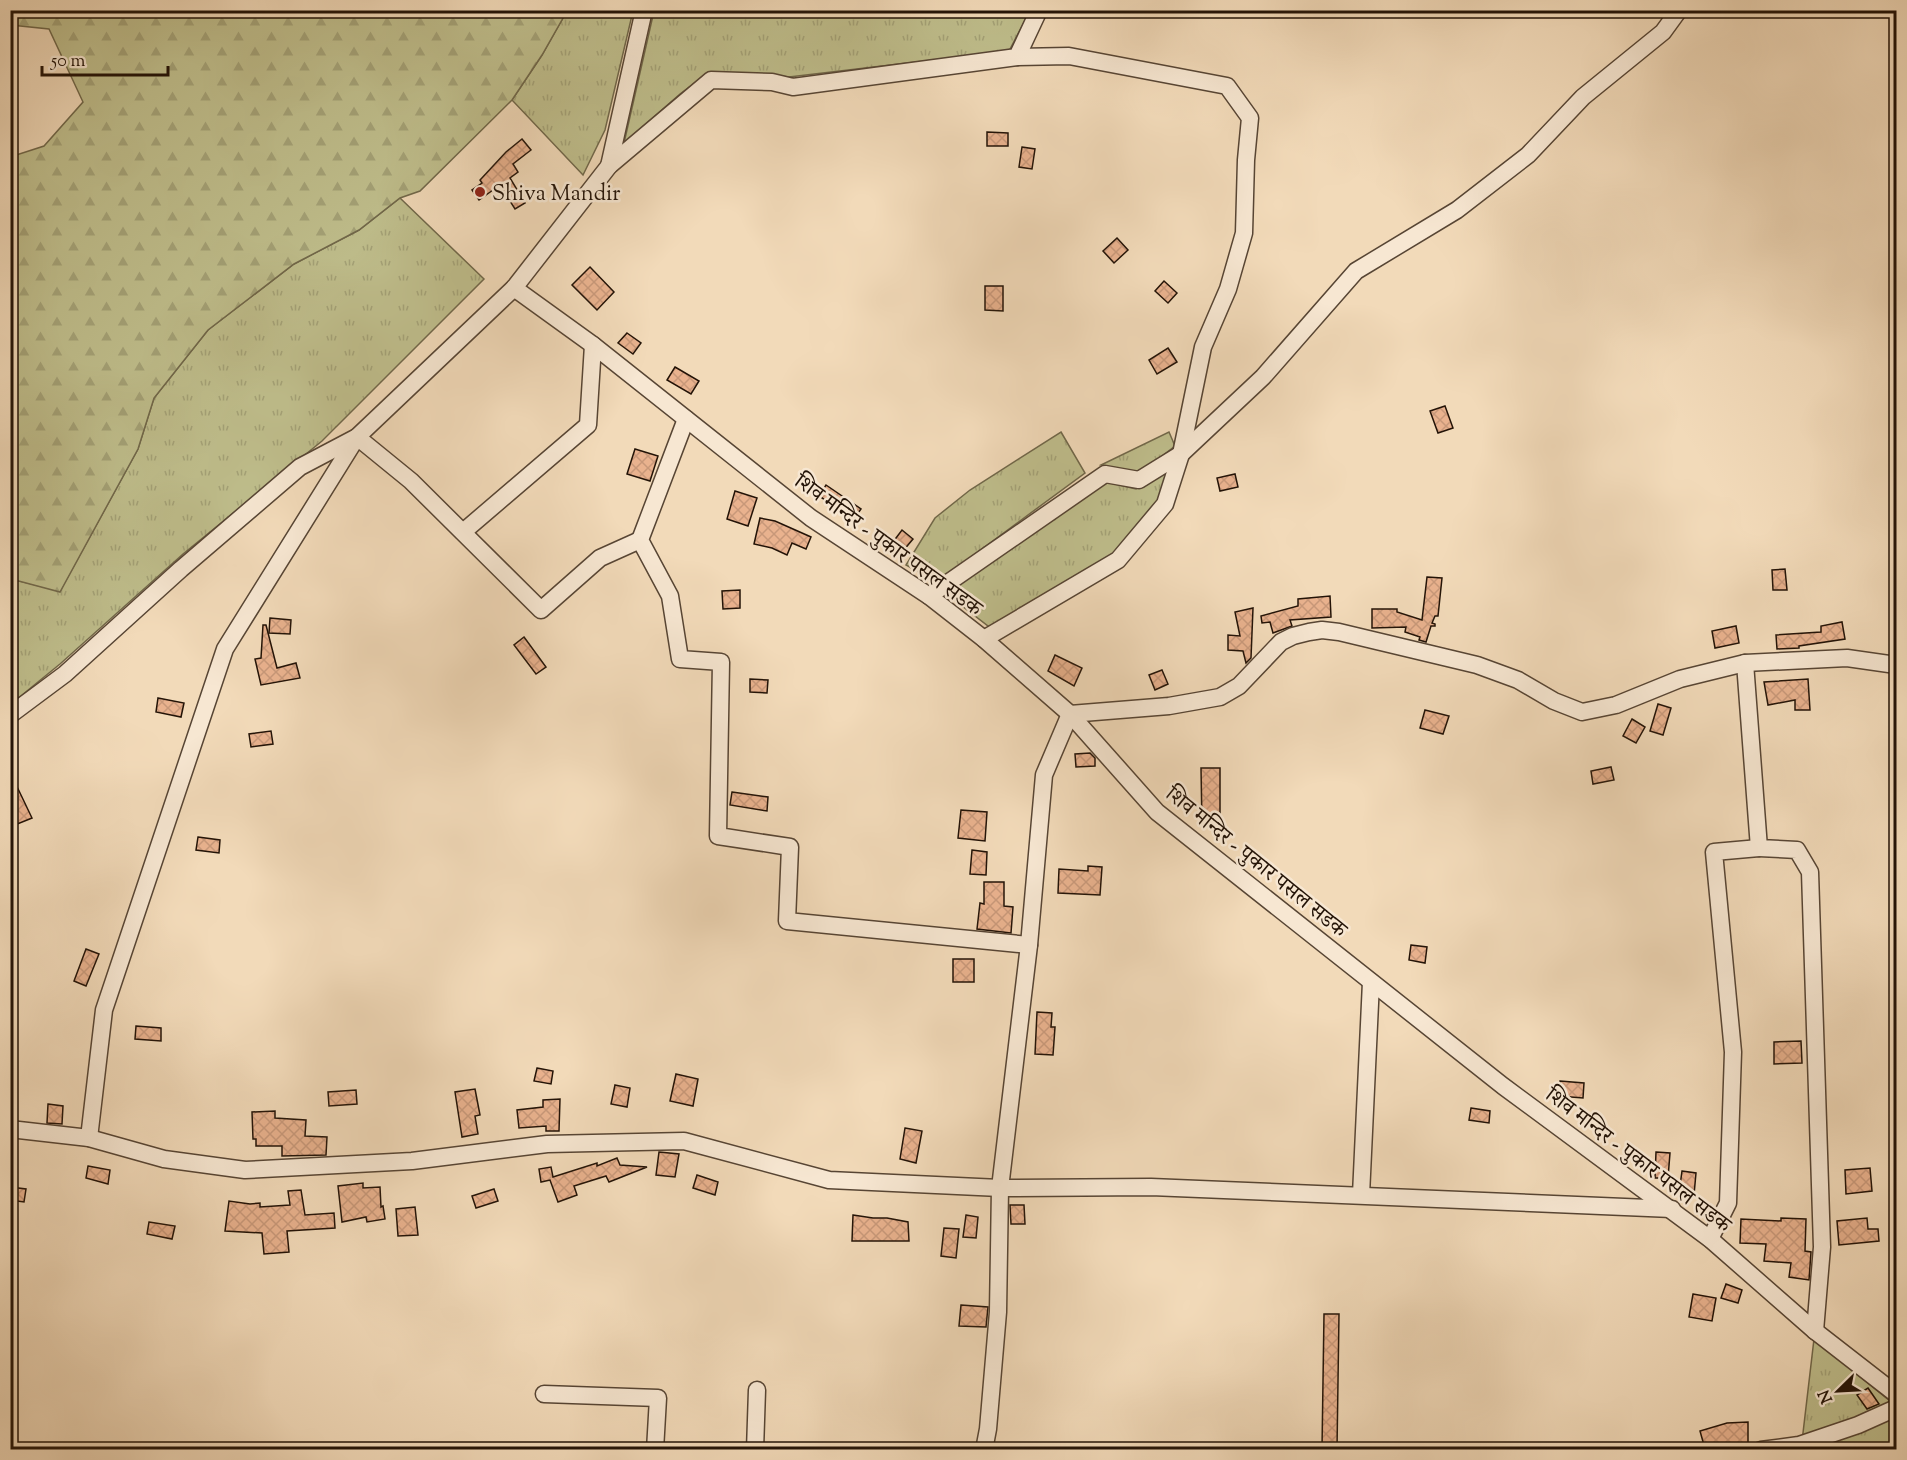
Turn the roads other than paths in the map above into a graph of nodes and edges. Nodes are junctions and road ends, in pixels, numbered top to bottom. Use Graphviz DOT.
graph roads {
  1 [pos="645,10"];
  2 [pos="1039,10"];
  3 [pos="1678,10"];
  4 [pos="1017,57"];
  5 [pos="609,166"];
  6 [pos="514,288"];
  7 [pos="593,345"];
  8 [pos="686,419"];
  9 [pos="357,437"];
  10 [pos="1181,453"];
  11 [pos="463,532"];
  12 [pos="640,540"];
  13 [pos="929,596"];
  14 [pos="984,639"];
  15 [pos="1745,663"];
  16 [pos="1896,665"];
  17 [pos="1070,714"];
  18 [pos="10,715"];
  19 [pos="1759,848"];
  20 [pos="1029,945"];
  21 [pos="1371,982"];
  22 [pos="10,1129"];
  23 [pos="89,1138"];
  24 [pos="1000,1188"];
  25 [pos="1361,1195"];
  26 [pos="1673,1209"];
  27 [pos="1710,1239"];
  28 [pos="1815,1331"];
  29 [pos="758,1390"];
  30 [pos="544,1394"];
  31 [pos="1896,1394"];
  32 [pos="1896,1408"];
  33 [pos="655,1449"];
  34 [pos="755,1449"];
  35 [pos="984,1449"];
  36 [pos="1761,1449"];
  1 -- 5 [label="street"];
  2 -- 4 [label="street"];
  3 -- 10 [label="street"];
  4 -- 5 [label="street"];
  4 -- 10 [label="street"];
  5 -- 6 [label="street"];
  6 -- 7 [label="street, शिव मन्दिर - पुकार पसल सडक"];
  6 -- 9 [label="street"];
  7 -- 8 [label="street, शिव मन्दिर - पुकार पसल सडक"];
  7 -- 11 [label="street"];
  8 -- 12 [label="street"];
  8 -- 13 [label="street, शिव मन्दिर - पुकार पसल सडक"];
  9 -- 11 [label="street"];
  9 -- 18 [label="street"];
  9 -- 23 [label="street"];
  10 -- 13 [label="street"];
  10 -- 14 [label="street"];
  11 -- 12 [label="street"];
  12 -- 20 [label="street"];
  13 -- 14 [label="street, शिव मन्दिर - पुकार पसल सडक"];
  14 -- 17 [label="street, शिव मन्दिर - पुकार पसल सडक"];
  15 -- 16 [label="street"];
  15 -- 17 [label="street"];
  15 -- 19 [label="street"];
  17 -- 20 [label="street"];
  17 -- 21 [label="street, शिव मन्दिर - पुकार पसल सडक"];
  19 -- 27 [label="street"];
  19 -- 28 [label="street"];
  20 -- 24 [label="street"];
  21 -- 25 [label="street"];
  21 -- 26 [label="street, शिव मन्दिर - पुकार पसल सडक"];
  22 -- 23 [label="street"];
  23 -- 24 [label="street"];
  24 -- 25 [label="street"];
  24 -- 35 [label="street"];
  25 -- 26 [label="street"];
  26 -- 27 [label="street, शिव मन्दिर - पुकार पसल सडक"];
  27 -- 28 [label="street, शिव मन्दिर - पुकार पसल सडक"];
  28 -- 31 [label="street, शिव मन्दिर - पुकार पसल सडक"];
  29 -- 34 [label="street"];
  30 -- 33 [label="street"];
  32 -- 36 [label="street"];
}
